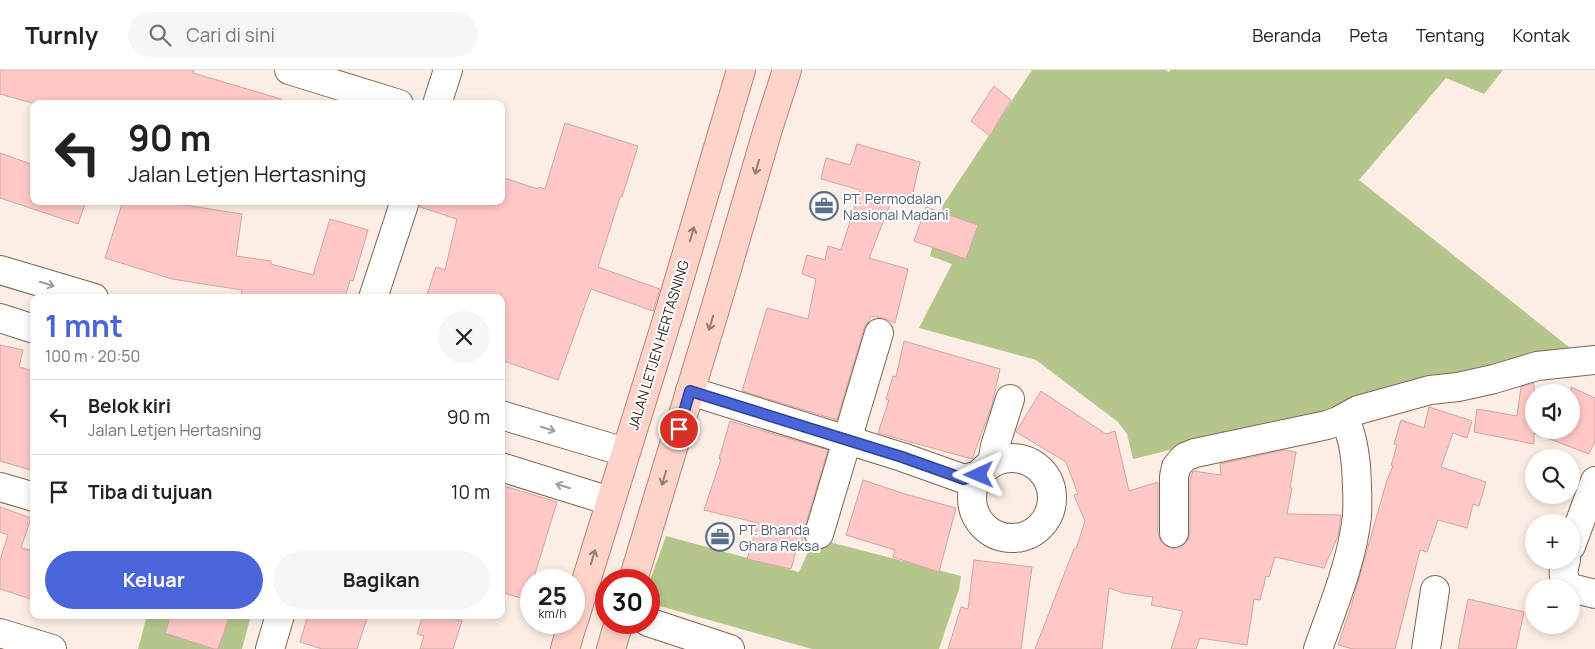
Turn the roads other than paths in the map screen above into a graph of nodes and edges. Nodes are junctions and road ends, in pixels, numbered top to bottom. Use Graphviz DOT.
graph roads {
  1 [pos="289,70"];
  2 [pos="448,70"];
  3 [pos="741,70"];
  4 [pos="787,70"];
  5 [pos="386,100"];
  6 [pos="438,100"];
  7 [pos="726,118"];
  8 [pos="768,129"];
  9 [pos="404,205"];
  10 [pos="0,270"];
  11 [pos="81,294"];
  12 [pos="374,294"];
  13 [pos="0,318"];
  14 [pos="30,328"];
  15 [pos="879,333"];
  16 [pos="1595,360"];
  17 [pos="690,391"];
  18 [pos="1010,399"];
  19 [pos="505,416"];
  20 [pos="1344,418"];
  21 [pos="847,440"];
  22 [pos="625,452"];
  23 [pos="505,468"];
  24 [pos="1595,481"];
  25 [pos="0,487"];
  26 [pos="30,495"];
  27 [pos="610,501"];
  28 [pos="1580,522"];
  29 [pos="1174,533"];
  30 [pos="819,534"];
  31 [pos="635,569"];
  32 [pos="585,582"];
  33 [pos="1435,590"];
  34 [pos="1580,590"];
  35 [pos="1595,594"];
  36 [pos="279,619"];
  37 [pos="660,626"];
  38 [pos="0,633"];
  39 [pos="569,634"];
  40 [pos="615,634"];
  41 [pos="52,649"];
  42 [pos="270,649"];
  43 [pos="565,649"];
  44 [pos="611,649"];
  45 [pos="730,649"];
  46 [pos="1318,649"];
  47 [pos="1426,649"];
  1 -- 5 [label="street"];
  2 -- 6 [label="street"];
  3 -- 7 [label="main road, JALAN LETJEN HERTASNING"];
  4 -- 8 [label="main road"];
  7 -- 8 [label="main road"];
  22 -- 7 [label="main road, JALAN LETJEN HERTASNING, one-way"];
  8 -- 17 [label="main road, one-way"];
  9 -- 12 [label="street"];
  10 -- 11 [label="street, one-way"];
  13 -- 14 [label="street"];
  15 -- 21 [label="street"];
  16 -- 20 [label="street"];
  17 -- 21 [label="street"];
  17 -- 31 [label="main road, one-way"];
  18 -- 21 [label="street"];
  19 -- 22 [label="street, one-way"];
  20 -- 29 [label="street"];
  20 -- 46 [label="street"];
  21 -- 30 [label="street"];
  22 -- 27 [label="main road, JALAN LETJEN HERTASNING"];
  27 -- 23 [label="street, one-way"];
  24 -- 28 [label="street"];
  25 -- 26 [label="street"];
  32 -- 27 [label="main road, JALAN LETJEN HERTASNING, one-way"];
  33 -- 47 [label="street"];
  34 -- 35 [label="street"];
  36 -- 42 [label="street"];
  37 -- 45 [label="street"];
  38 -- 41 [label="street"];
  39 -- 43 [label="main road, JALAN LETJEN HERTASNING"];
  40 -- 44 [label="main road"];
}
